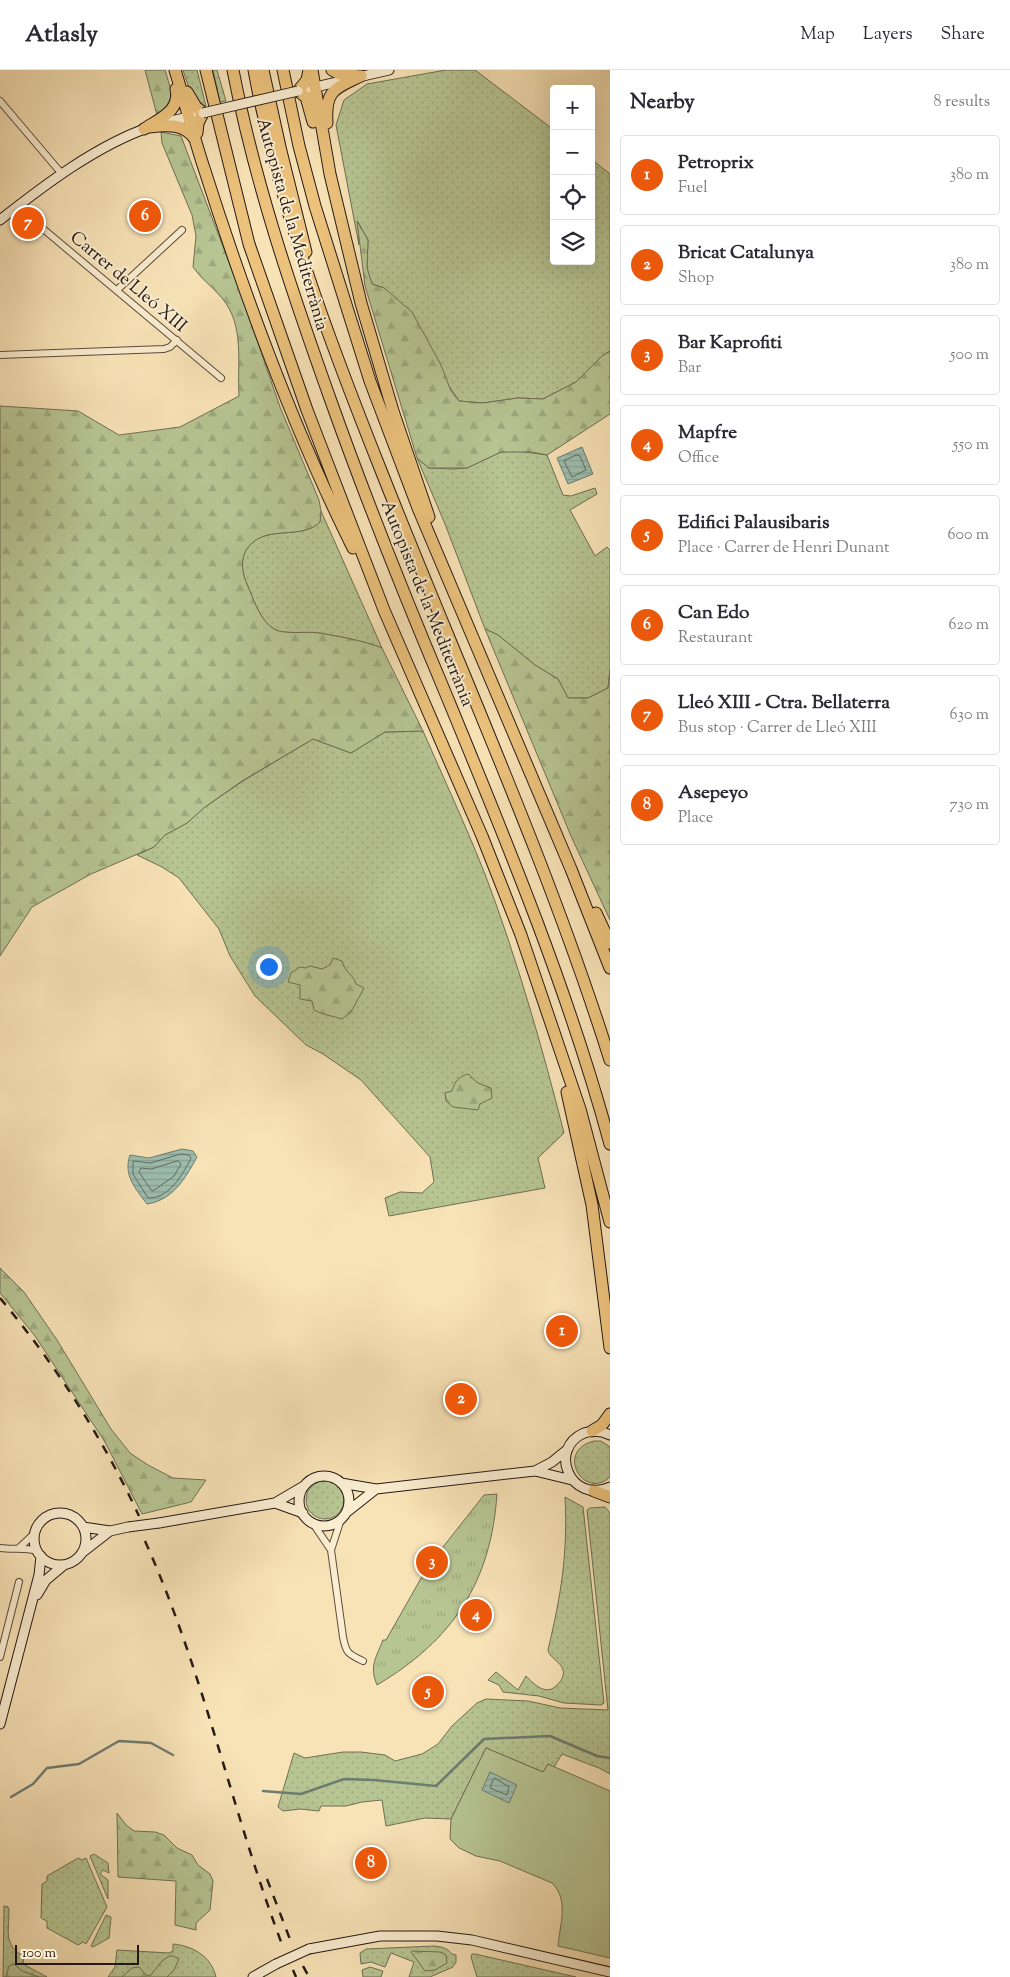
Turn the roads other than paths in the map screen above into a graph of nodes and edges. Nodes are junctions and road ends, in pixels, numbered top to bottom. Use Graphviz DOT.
graph roads {
  1 [pos="175,70"];
  2 [pos="206,70"];
  3 [pos="233,70"];
  4 [pos="254,70"];
  5 [pos="263,70"];
  6 [pos="283,70"];
  7 [pos="310,70"];
  8 [pos="332,70"];
  9 [pos="389,70"];
  10 [pos="361,76"];
  11 [pos="314,87"];
  12 [pos="298,91"];
  13 [pos="0,101"];
  14 [pos="203,113"];
  15 [pos="190,117"];
  16 [pos="147,128"];
  17 [pos="198,146"];
  18 [pos="62,174"];
  19 [pos="330,174"];
  20 [pos="17,207"];
  21 [pos="339,216"];
  22 [pos="0,220"];
  23 [pos="182,230"];
  24 [pos="117,290"];
  25 [pos="316,303"];
  26 [pos="177,340"];
  27 [pos="0,355"];
  28 [pos="221,378"];
  29 [pos="442,565"];
  30 [pos="384,610"];
  31 [pos="571,869"];
  32 [pos="610,943"];
  33 [pos="610,968"];
  34 [pos="540,988"];
  35 [pos="610,1060"];
  36 [pos="610,1144"];
  37 [pos="610,1222"];
  38 [pos="610,1348"];
  39 [pos="610,1414"];
  40 [pos="592,1431"];
  41 [pos="610,1435"];
  42 [pos="568,1449"];
  43 [pos="534,1471"];
  44 [pos="572,1480"];
  45 [pos="341,1483"];
  46 [pos="304,1486"];
  47 [pos="610,1487"];
  48 [pos="376,1489"];
  49 [pos="594,1491"];
  50 [pos="610,1497"];
  51 [pos="275,1503"];
  52 [pos="303,1513"];
  53 [pos="344,1516"];
  54 [pos="312,1522"];
  55 [pos="83,1527"];
  56 [pos="110,1531"];
  57 [pos="35,1533"];
  58 [pos="0,1548"];
  59 [pos="19,1548"];
  60 [pos="332,1550"];
  61 [pos="82,1553"];
  62 [pos="39,1554"];
  63 [pos="64,1565"];
  64 [pos="19,1582"];
  65 [pos="32,1604"];
  66 [pos="0,1657"];
  67 [pos="363,1661"];
  68 [pos="0,1724"];
  69 [pos="610,1972"];
  70 [pos="253,1977"];
  1 -- 14 [label="highway"];
  1 -- 15 [label="highway"];
  1 -- 16 [label="highway"];
  2 -- 30 [label="highway"];
  3 -- 36 [label="highway, Autopista de la Mediterrània"];
  4 -- 25 [label="highway, Autopista de la Mediterrània"];
  5 -- 25 [label="highway"];
  6 -- 29 [label="highway"];
  7 -- 11 [label="highway"];
  7 -- 12 [label="highway"];
  8 -- 10 [label="highway"];
  9 -- 10 [label="street"];
  10 -- 11 [label="street"];
  10 -- 19 [label="highway"];
  11 -- 12 [label="street"];
  11 -- 19 [label="highway"];
  12 -- 14 [label="street, bridge"];
  12 -- 21 [label="highway"];
  13 -- 18 [label="street"];
  14 -- 15 [label="street"];
  14 -- 17 [label="highway"];
  15 -- 16 [label="street"];
  15 -- 17 [label="highway"];
  16 -- 17 [label="highway"];
  16 -- 18 [label="street"];
  17 -- 30 [label="highway"];
  18 -- 20 [label="street"];
  19 -- 21 [label="highway"];
  20 -- 22 [label="street"];
  20 -- 24 [label="street, Carrer de Lleó XIII"];
  21 -- 29 [label="highway"];
  23 -- 24 [label="street"];
  24 -- 26 [label="street, Carrer de Lleó XIII"];
  25 -- 35 [label="highway, Autopista de la Mediterrània"];
  26 -- 27 [label="street"];
  26 -- 28 [label="street, Carrer de Lleó XIII"];
  29 -- 31 [label="highway"];
  30 -- 34 [label="highway"];
  31 -- 32 [label="highway"];
  31 -- 33 [label="highway"];
  34 -- 37 [label="highway"];
  34 -- 38 [label="highway"];
  39 -- 40 [label="highway"];
  40 -- 41 [label="street"];
  40 -- 42 [label="street"];
  42 -- 43 [label="street"];
  42 -- 44 [label="street"];
  43 -- 44 [label="street"];
  43 -- 48 [label="street"];
  44 -- 49 [label="street"];
  45 -- 46 [label="street"];
  45 -- 48 [label="street"];
  45 -- 53 [label="street"];
  46 -- 51 [label="street"];
  46 -- 52 [label="street"];
  47 -- 49 [label="street"];
  48 -- 53 [label="street"];
  49 -- 50 [label="highway"];
  51 -- 52 [label="street"];
  51 -- 56 [label="street, bridge"];
  52 -- 54 [label="street"];
  53 -- 54 [label="street"];
  53 -- 60 [label="street"];
  54 -- 60 [label="street"];
  55 -- 56 [label="street"];
  55 -- 57 [label="street"];
  55 -- 61 [label="street"];
  56 -- 61 [label="street"];
  57 -- 59 [label="street"];
  57 -- 62 [label="street"];
  58 -- 59 [label="street"];
  59 -- 62 [label="street"];
  60 -- 67 [label="street"];
  61 -- 63 [label="street"];
  62 -- 63 [label="street"];
  62 -- 65 [label="street"];
  63 -- 65 [label="street"];
  64 -- 66 [label="street"];
  65 -- 68 [label="street"];
  69 -- 70 [label="street, bridge"];
}
